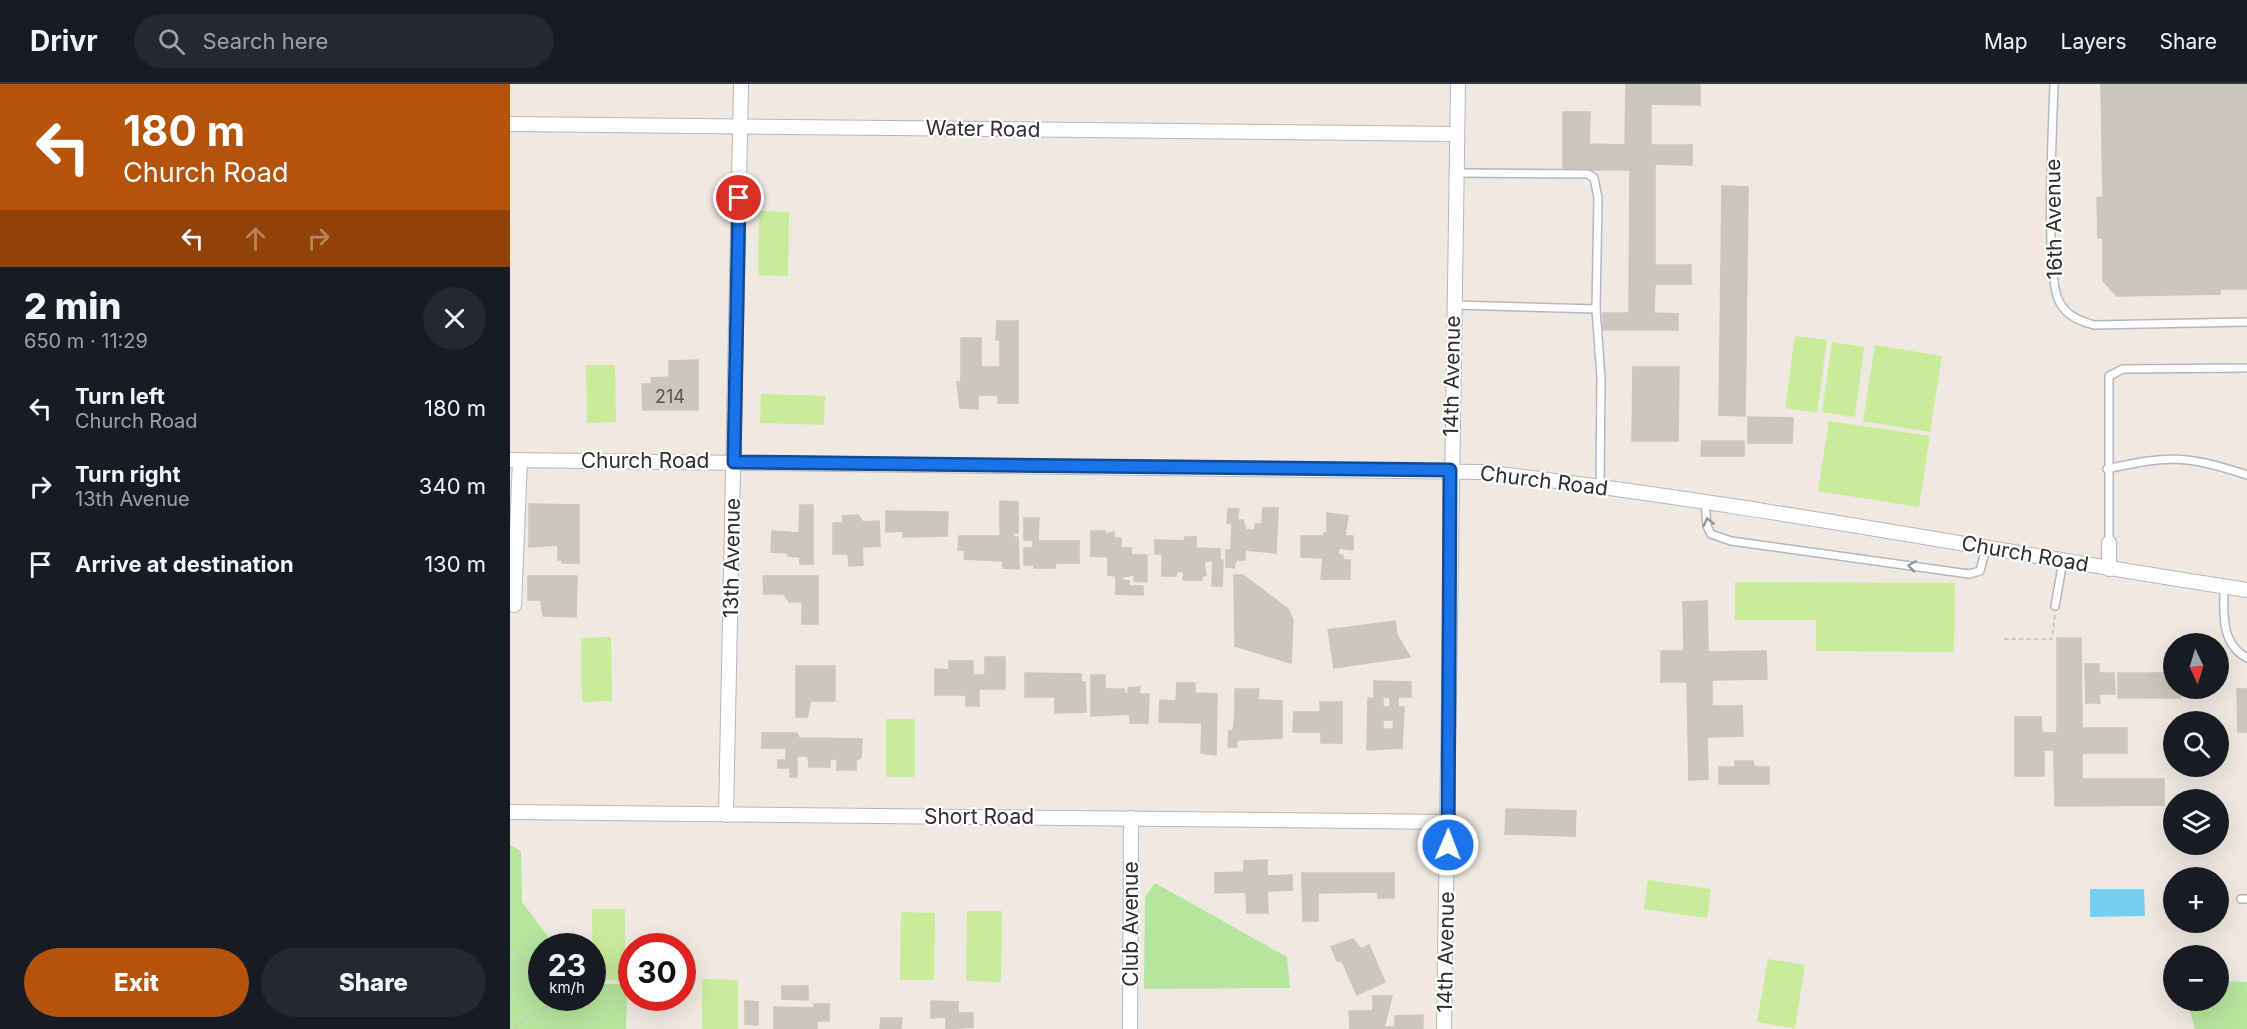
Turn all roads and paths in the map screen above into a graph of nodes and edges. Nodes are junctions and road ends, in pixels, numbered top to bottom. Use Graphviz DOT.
graph roads {
  1 [pos="741,84"];
  2 [pos="1458,84"];
  3 [pos="2054,84"];
  4 [pos="510,124"];
  5 [pos="740,126"];
  6 [pos="1456,134"];
  7 [pos="1456,173"];
  8 [pos="1453,305"];
  9 [pos="1596,309"];
  10 [pos="2247,322"];
  11 [pos="2247,368"];
  12 [pos="515,460"];
  13 [pos="734,462"];
  14 [pos="2108,469"];
  15 [pos="1450,470"];
  16 [pos="2247,475"];
  17 [pos="1600,487"];
  18 [pos="1705,502"];
  19 [pos="2109,543"];
  20 [pos="1986,548"];
  21 [pos="2063,561"];
  22 [pos="2109,569"];
  23 [pos="2224,587"];
  24 [pos="2247,591"];
  25 [pos="514,605"];
  26 [pos="2055,606"];
  27 [pos="2004,639"];
  28 [pos="2247,658"];
  29 [pos="510,812"];
  30 [pos="726,815"];
  31 [pos="1131,818"];
  32 [pos="1449,822"];
  33 [pos="510,948"];
  34 [pos="528,968"];
  35 [pos="539,1011"];
  36 [pos="514,1029"];
  37 [pos="1130,1029"];
  38 [pos="1444,1029"];
  1 -- 5 [label="street, 13th Avenue"];
  2 -- 6 [label="street, 14th Avenue"];
  3 -- 10 [label="lane, 16th Avenue"];
  4 -- 5 [label="street, Water Road"];
  5 -- 6 [label="street, Water Road"];
  5 -- 13 [label="street, 13th Avenue"];
  6 -- 7 [label="street, 14th Avenue"];
  7 -- 8 [label="street, 14th Avenue"];
  7 -- 9 [label="lane"];
  8 -- 9 [label="lane"];
  8 -- 15 [label="street, 14th Avenue"];
  9 -- 17 [label="lane"];
  11 -- 14 [label="lane"];
  12 -- 13 [label="street, Church Road"];
  12 -- 25 [label="street"];
  13 -- 15 [label="street, Church Road"];
  13 -- 30 [label="street, 13th Avenue"];
  14 -- 16 [label="lane"];
  14 -- 19 [label="lane"];
  15 -- 17 [label="street, Church Road"];
  15 -- 32 [label="street, 14th Avenue"];
  17 -- 18 [label="street, Church Road"];
  18 -- 20 [label="street, Church Road"];
  20 -- 18 [label="lane, one-way"];
  19 -- 22 [label="street"];
  20 -- 21 [label="street, Church Road"];
  21 -- 22 [label="street, Church Road"];
  21 -- 26 [label="lane"];
  22 -- 23 [label="street, Church Road"];
  23 -- 24 [label="street, Church Road"];
  23 -- 28 [label="lane"];
  26 -- 27 [label="path"];
  29 -- 30 [label="street, Short Road"];
  30 -- 31 [label="street, Short Road"];
  31 -- 32 [label="street, Short Road"];
  31 -- 37 [label="street, Club Avenue"];
  32 -- 38 [label="street, 14th Avenue"];
  33 -- 34 [label="path"];
  35 -- 36 [label="path"];
}
